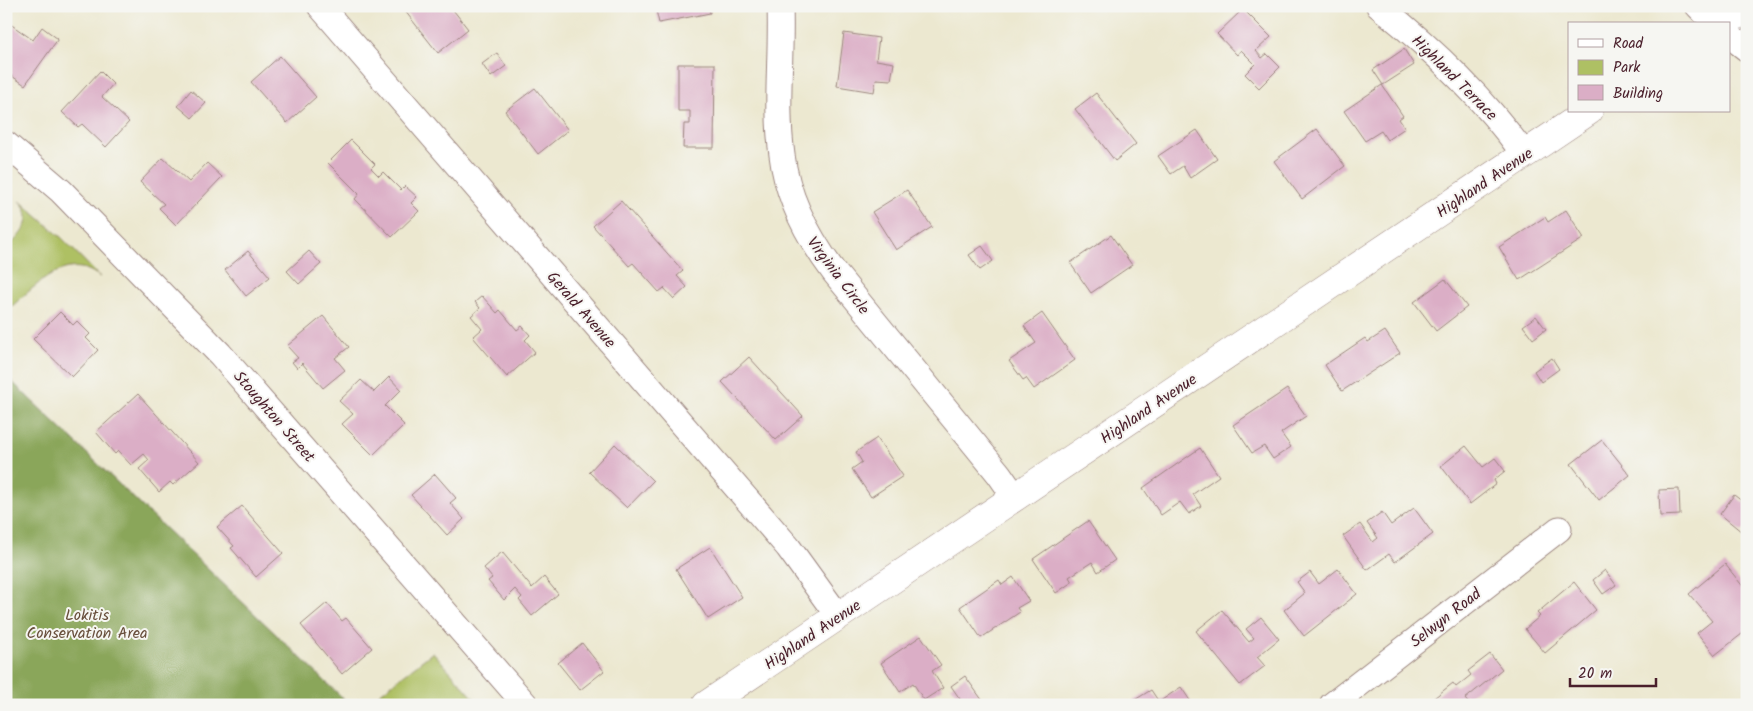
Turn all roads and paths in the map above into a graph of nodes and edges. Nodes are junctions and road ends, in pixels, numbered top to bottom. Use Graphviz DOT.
graph roads {
  1 [pos="320,6"];
  2 [pos="780,6"];
  3 [pos="1379,6"];
  4 [pos="1698,6"];
  5 [pos="1747,8"];
  6 [pos="1714,22"];
  7 [pos="1726,22"];
  8 [pos="1730,36"];
  9 [pos="1747,49"];
  10 [pos="1587,112"];
  11 [pos="6,144"];
  12 [pos="1524,154"];
  13 [pos="1015,498"];
  14 [pos="1559,529"];
  15 [pos="838,616"];
  16 [pos="526,705"];
  17 [pos="706,705"];
  18 [pos="1332,705"];
  1 -- 15 [label="street, Gerald Avenue"];
  2 -- 13 [label="street, Virginia Circle"];
  3 -- 12 [label="street, Highland Terrace"];
  4 -- 6 [label="street"];
  5 -- 7 [label="street"];
  8 -- 9 [label="street"];
  10 -- 12 [label="street, Highland Avenue"];
  11 -- 16 [label="street, Stoughton Street"];
  12 -- 13 [label="street, Highland Avenue"];
  13 -- 15 [label="street, Highland Avenue"];
  14 -- 18 [label="street, Selwyn Road"];
  15 -- 17 [label="street, Highland Avenue"];
}
